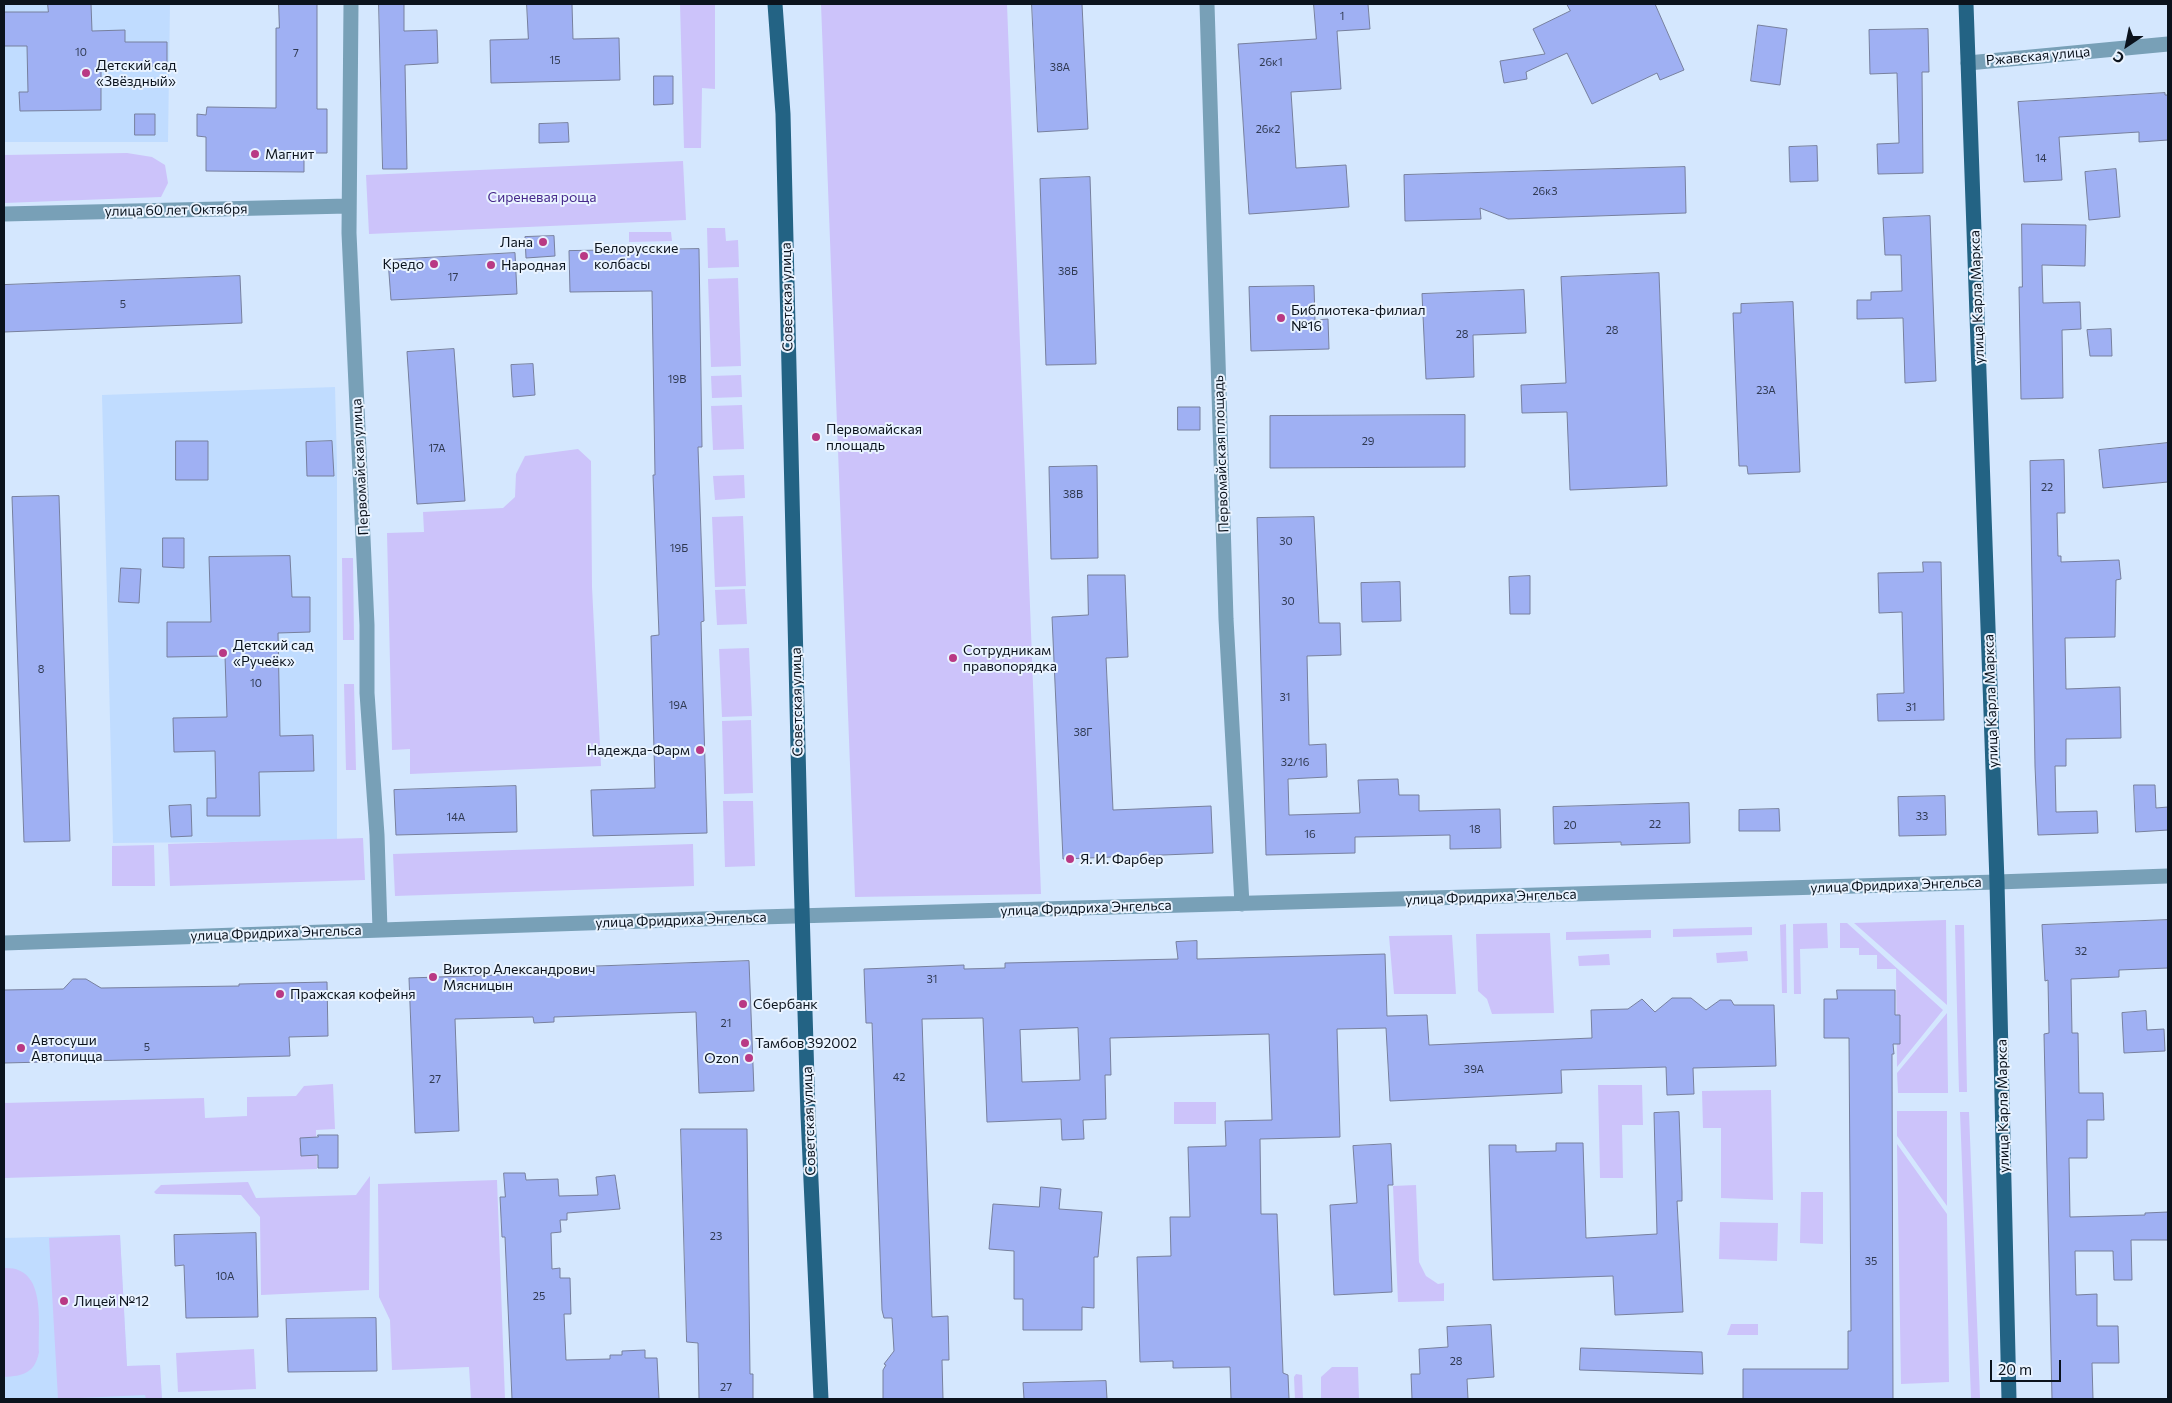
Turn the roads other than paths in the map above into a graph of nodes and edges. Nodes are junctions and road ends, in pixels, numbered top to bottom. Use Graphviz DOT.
graph roads {
  1 [pos="351,4"];
  2 [pos="776,4"];
  3 [pos="1207,4"];
  4 [pos="1966,4"];
  5 [pos="2168,44"];
  6 [pos="1968,63"];
  7 [pos="348,206"];
  8 [pos="4,214"];
  9 [pos="2168,876"];
  10 [pos="1997,882"];
  11 [pos="1242,904"];
  12 [pos="803,917"];
  13 [pos="380,930"];
  14 [pos="4,943"];
  15 [pos="821,1399"];
  16 [pos="2009,1399"];
  1 -- 7 [label="street, Первомайская улица"];
  2 -- 12 [label="main road, Советская улица"];
  3 -- 11 [label="street, Первомайская площадь"];
  4 -- 6 [label="main road, улица Карла Маркса"];
  5 -- 6 [label="street, Ржавская улица"];
  6 -- 10 [label="main road, улица Карла Маркса"];
  7 -- 8 [label="street, улица 60 лет Октября"];
  7 -- 13 [label="street, Первомайская улица"];
  9 -- 10 [label="street, улица Фридриха Энгельса"];
  10 -- 11 [label="street, улица Фридриха Энгельса"];
  10 -- 16 [label="main road, улица Карла Маркса"];
  11 -- 12 [label="street, улица Фридриха Энгельса"];
  12 -- 13 [label="street, улица Фридриха Энгельса"];
  12 -- 15 [label="main road, Советская улица"];
  13 -- 14 [label="street, улица Фридриха Энгельса"];
}
